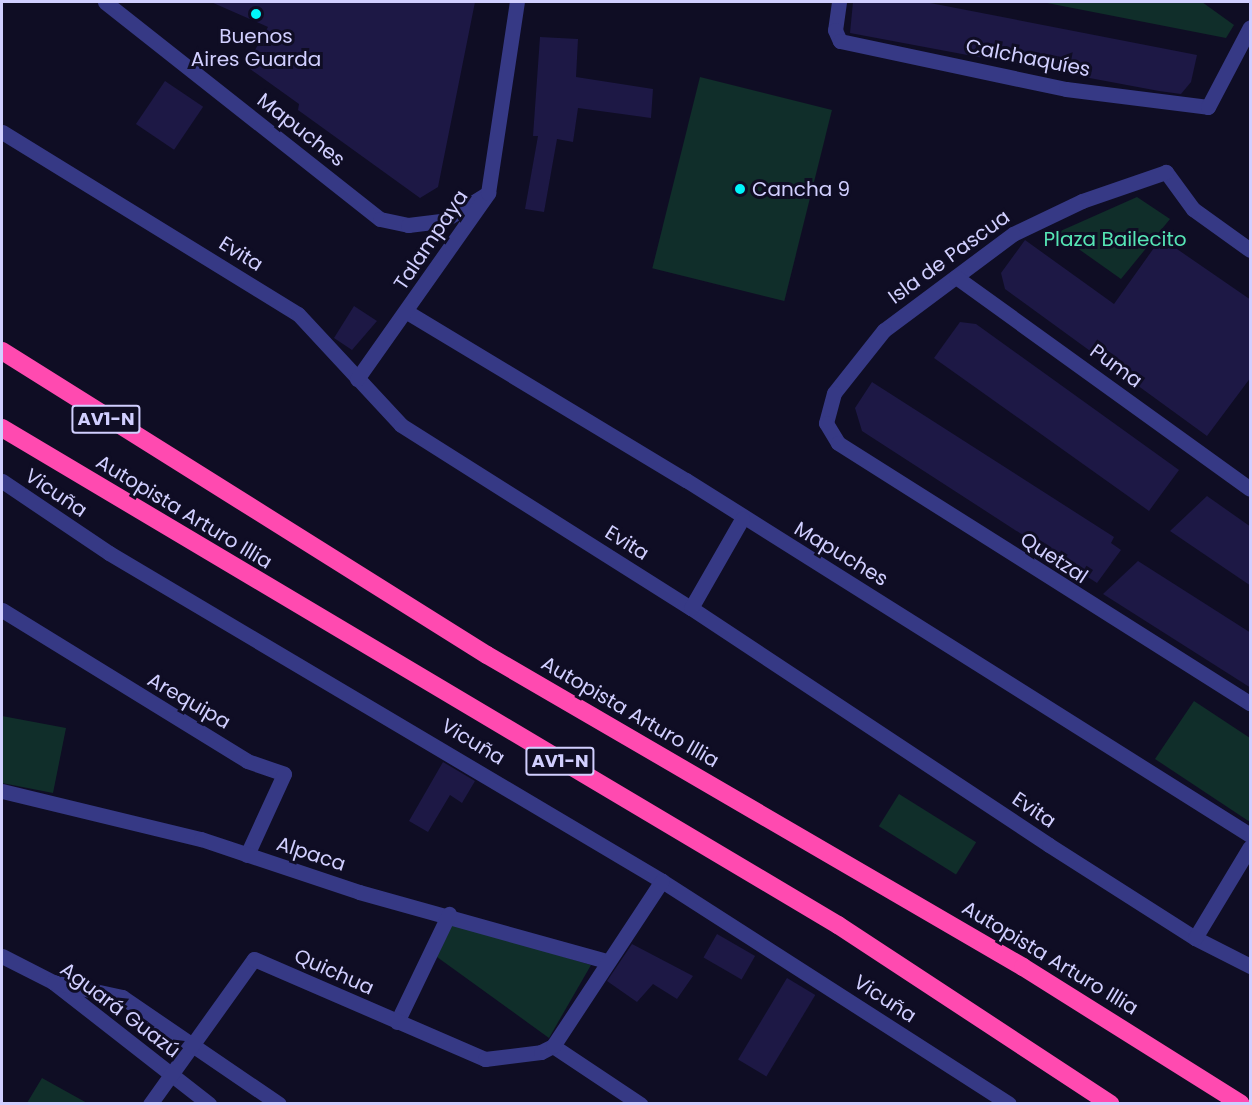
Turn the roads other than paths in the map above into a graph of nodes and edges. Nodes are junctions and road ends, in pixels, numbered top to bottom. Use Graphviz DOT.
graph roads {
  1 [pos="105,2"];
  2 [pos="517,2"];
  3 [pos="839,2"];
  4 [pos="1251,27"];
  5 [pos="2,132"];
  6 [pos="488,194"];
  7 [pos="1251,250"];
  8 [pos="956,277"];
  9 [pos="407,312"];
  10 [pos="2,351"];
  11 [pos="357,379"];
  12 [pos="2,428"];
  13 [pos="838,443"];
  14 [pos="2,481"];
  15 [pos="1251,489"];
  16 [pos="742,519"];
  17 [pos="692,608"];
  18 [pos="2,610"];
  19 [pos="1251,704"];
  20 [pos="2,791"];
  21 [pos="1251,835"];
  22 [pos="1251,847"];
  23 [pos="247,855"];
  24 [pos="662,880"];
  25 [pos="449,915"];
  26 [pos="1195,938"];
  27 [pos="2,956"];
  28 [pos="606,961"];
  29 [pos="1251,966"];
  30 [pos="53,982"];
  31 [pos="397,1022"];
  32 [pos="192,1045"];
  33 [pos="553,1046"];
  34 [pos="171,1075"];
  35 [pos="150,1104"];
  36 [pos="209,1104"];
  37 [pos="279,1104"];
  38 [pos="640,1104"];
  39 [pos="1009,1104"];
  40 [pos="1111,1104"];
  41 [pos="1241,1104"];
  1 -- 6 [label="street, Mapuches"];
  2 -- 6 [label="street, Talampaya"];
  3 -- 4 [label="street, Calchaquíes"];
  5 -- 11 [label="street, Evita"];
  6 -- 9 [label="street, Talampaya"];
  7 -- 8 [label="street, Isla de Pascua"];
  8 -- 13 [label="street, Isla de Pascua"];
  8 -- 15 [label="street, Puma"];
  9 -- 11 [label="street, Talampaya"];
  9 -- 16 [label="street, Mapuches"];
  10 -- 41 [label="highway, Autopista Arturo Illia / AV1-N"];
  11 -- 17 [label="street, Evita"];
  12 -- 40 [label="highway, Autopista Arturo Illia / AV1-N"];
  13 -- 19 [label="street, Quetzal"];
  14 -- 24 [label="street, Vicuña"];
  16 -- 17 [label="street"];
  16 -- 21 [label="street, Mapuches"];
  17 -- 26 [label="street, Evita"];
  18 -- 23 [label="street, Arequipa"];
  20 -- 23 [label="street, Alpaca"];
  22 -- 26 [label="street"];
  23 -- 25 [label="street, Alpaca"];
  24 -- 28 [label="street"];
  24 -- 39 [label="street, Vicuña"];
  25 -- 28 [label="street, Alpaca"];
  25 -- 31 [label="street"];
  26 -- 29 [label="street, Evita"];
  27 -- 30 [label="street, Aguará Guazú"];
  28 -- 33 [label="street"];
  30 -- 32 [label="street"];
  30 -- 34 [label="street, Aguará Guazú"];
  31 -- 32 [label="street, Quichua"];
  31 -- 33 [label="street, Quichua"];
  32 -- 34 [label="street"];
  32 -- 37 [label="street"];
  33 -- 38 [label="street"];
  34 -- 35 [label="street"];
  34 -- 36 [label="street, Aguará Guazú"];
}
